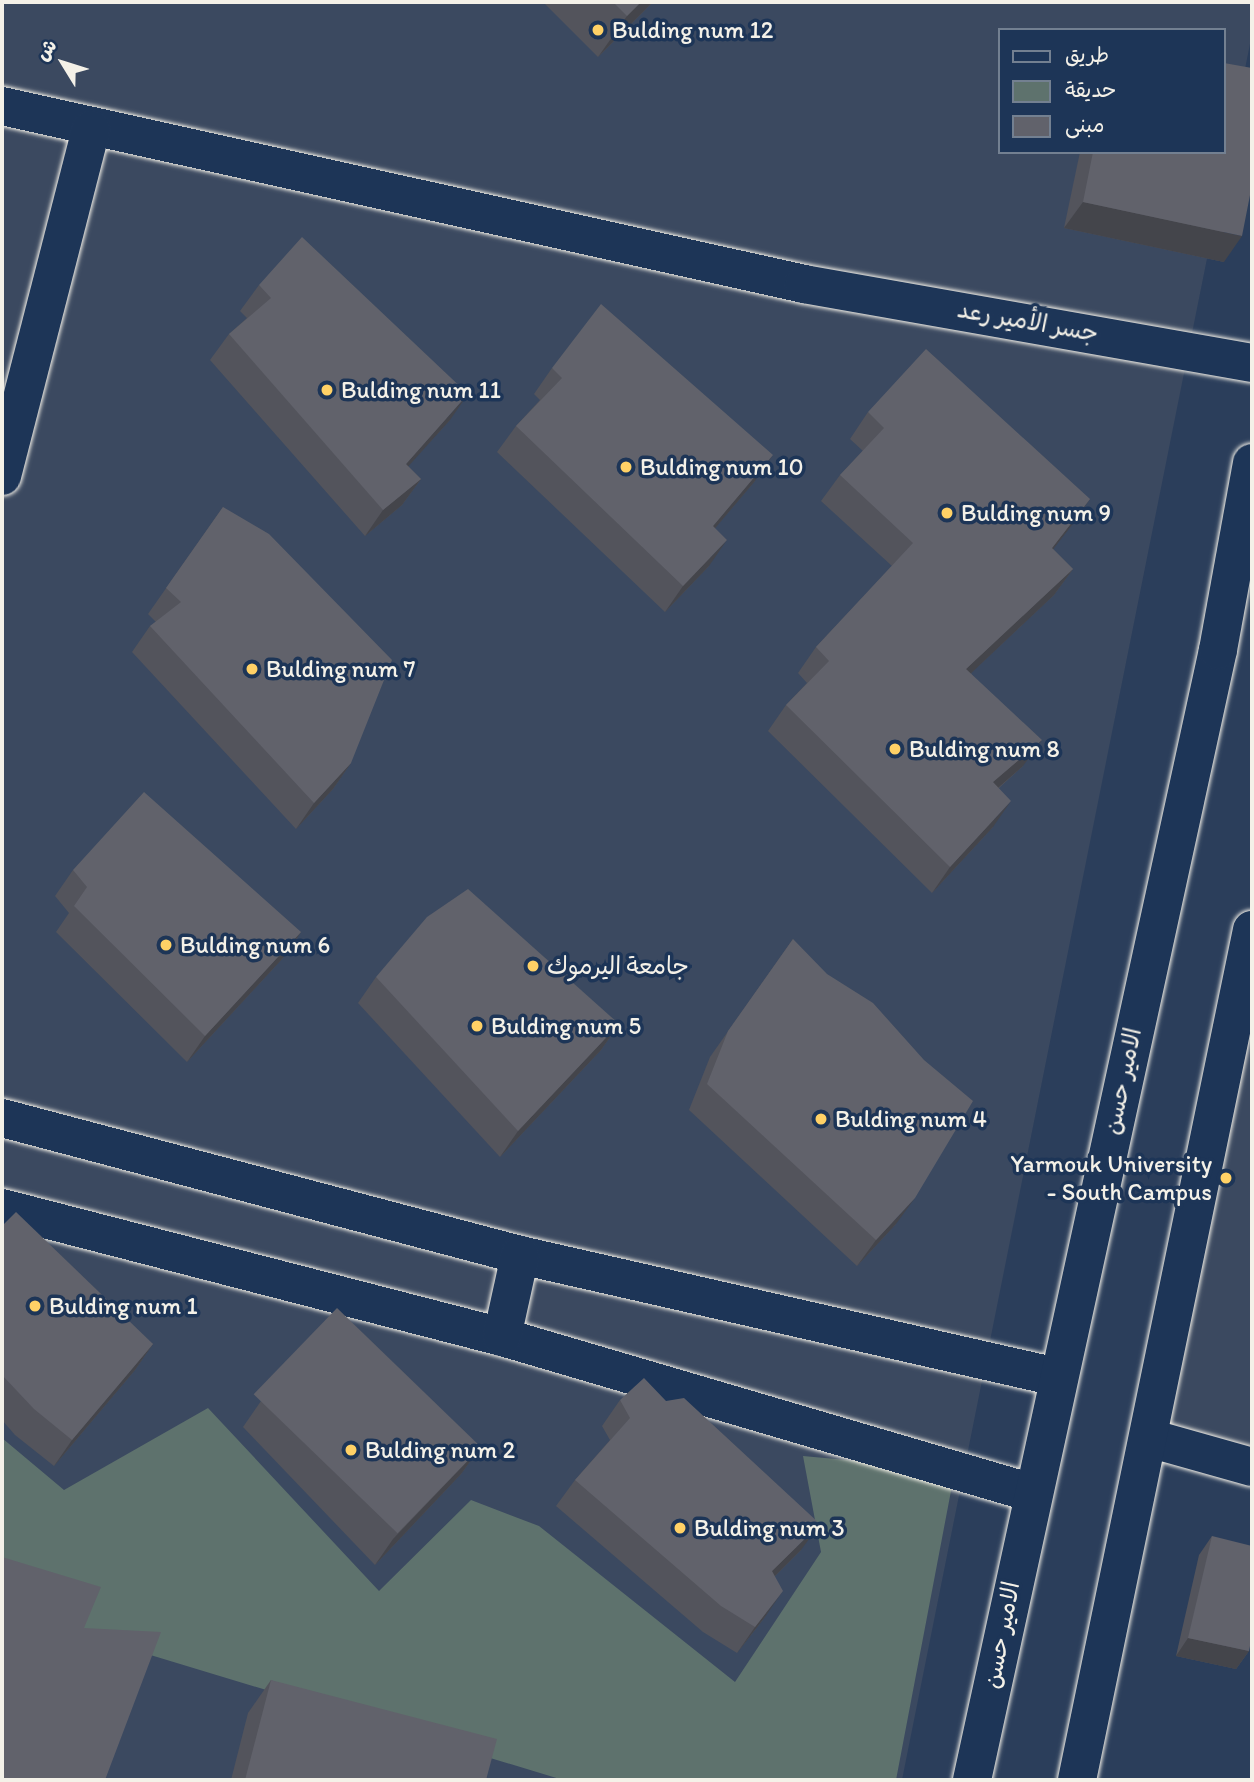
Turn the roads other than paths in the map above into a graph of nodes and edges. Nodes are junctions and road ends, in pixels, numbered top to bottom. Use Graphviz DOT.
graph roads {
  1 [pos="2,106"];
  2 [pos="91,129"];
  3 [pos="1252,363"];
  4 [pos="1252,463"];
  5 [pos="2,476"];
  6 [pos="1252,930"];
  7 [pos="2,1118"];
  8 [pos="2,1208"];
  9 [pos="520,1255"];
  10 [pos="502,1337"];
  11 [pos="1057,1377"];
  12 [pos="1149,1438"];
  13 [pos="1252,1467"];
  14 [pos="1029,1492"];
  15 [pos="972,1780"];
  16 [pos="1077,1780"];
  1 -- 2 [label="street, جسر الأمير رعد"];
  2 -- 3 [label="street, جسر الأمير رعد"];
  2 -- 5 [label="street"];
  4 -- 11 [label="street, الامير حسن"];
  6 -- 12 [label="street"];
  7 -- 9 [label="street"];
  8 -- 10 [label="street"];
  9 -- 10 [label="street"];
  9 -- 11 [label="street"];
  10 -- 14 [label="street"];
  11 -- 14 [label="street, الامير حسن"];
  12 -- 13 [label="street"];
  12 -- 16 [label="street"];
  14 -- 15 [label="street, الامير حسن"];
}
